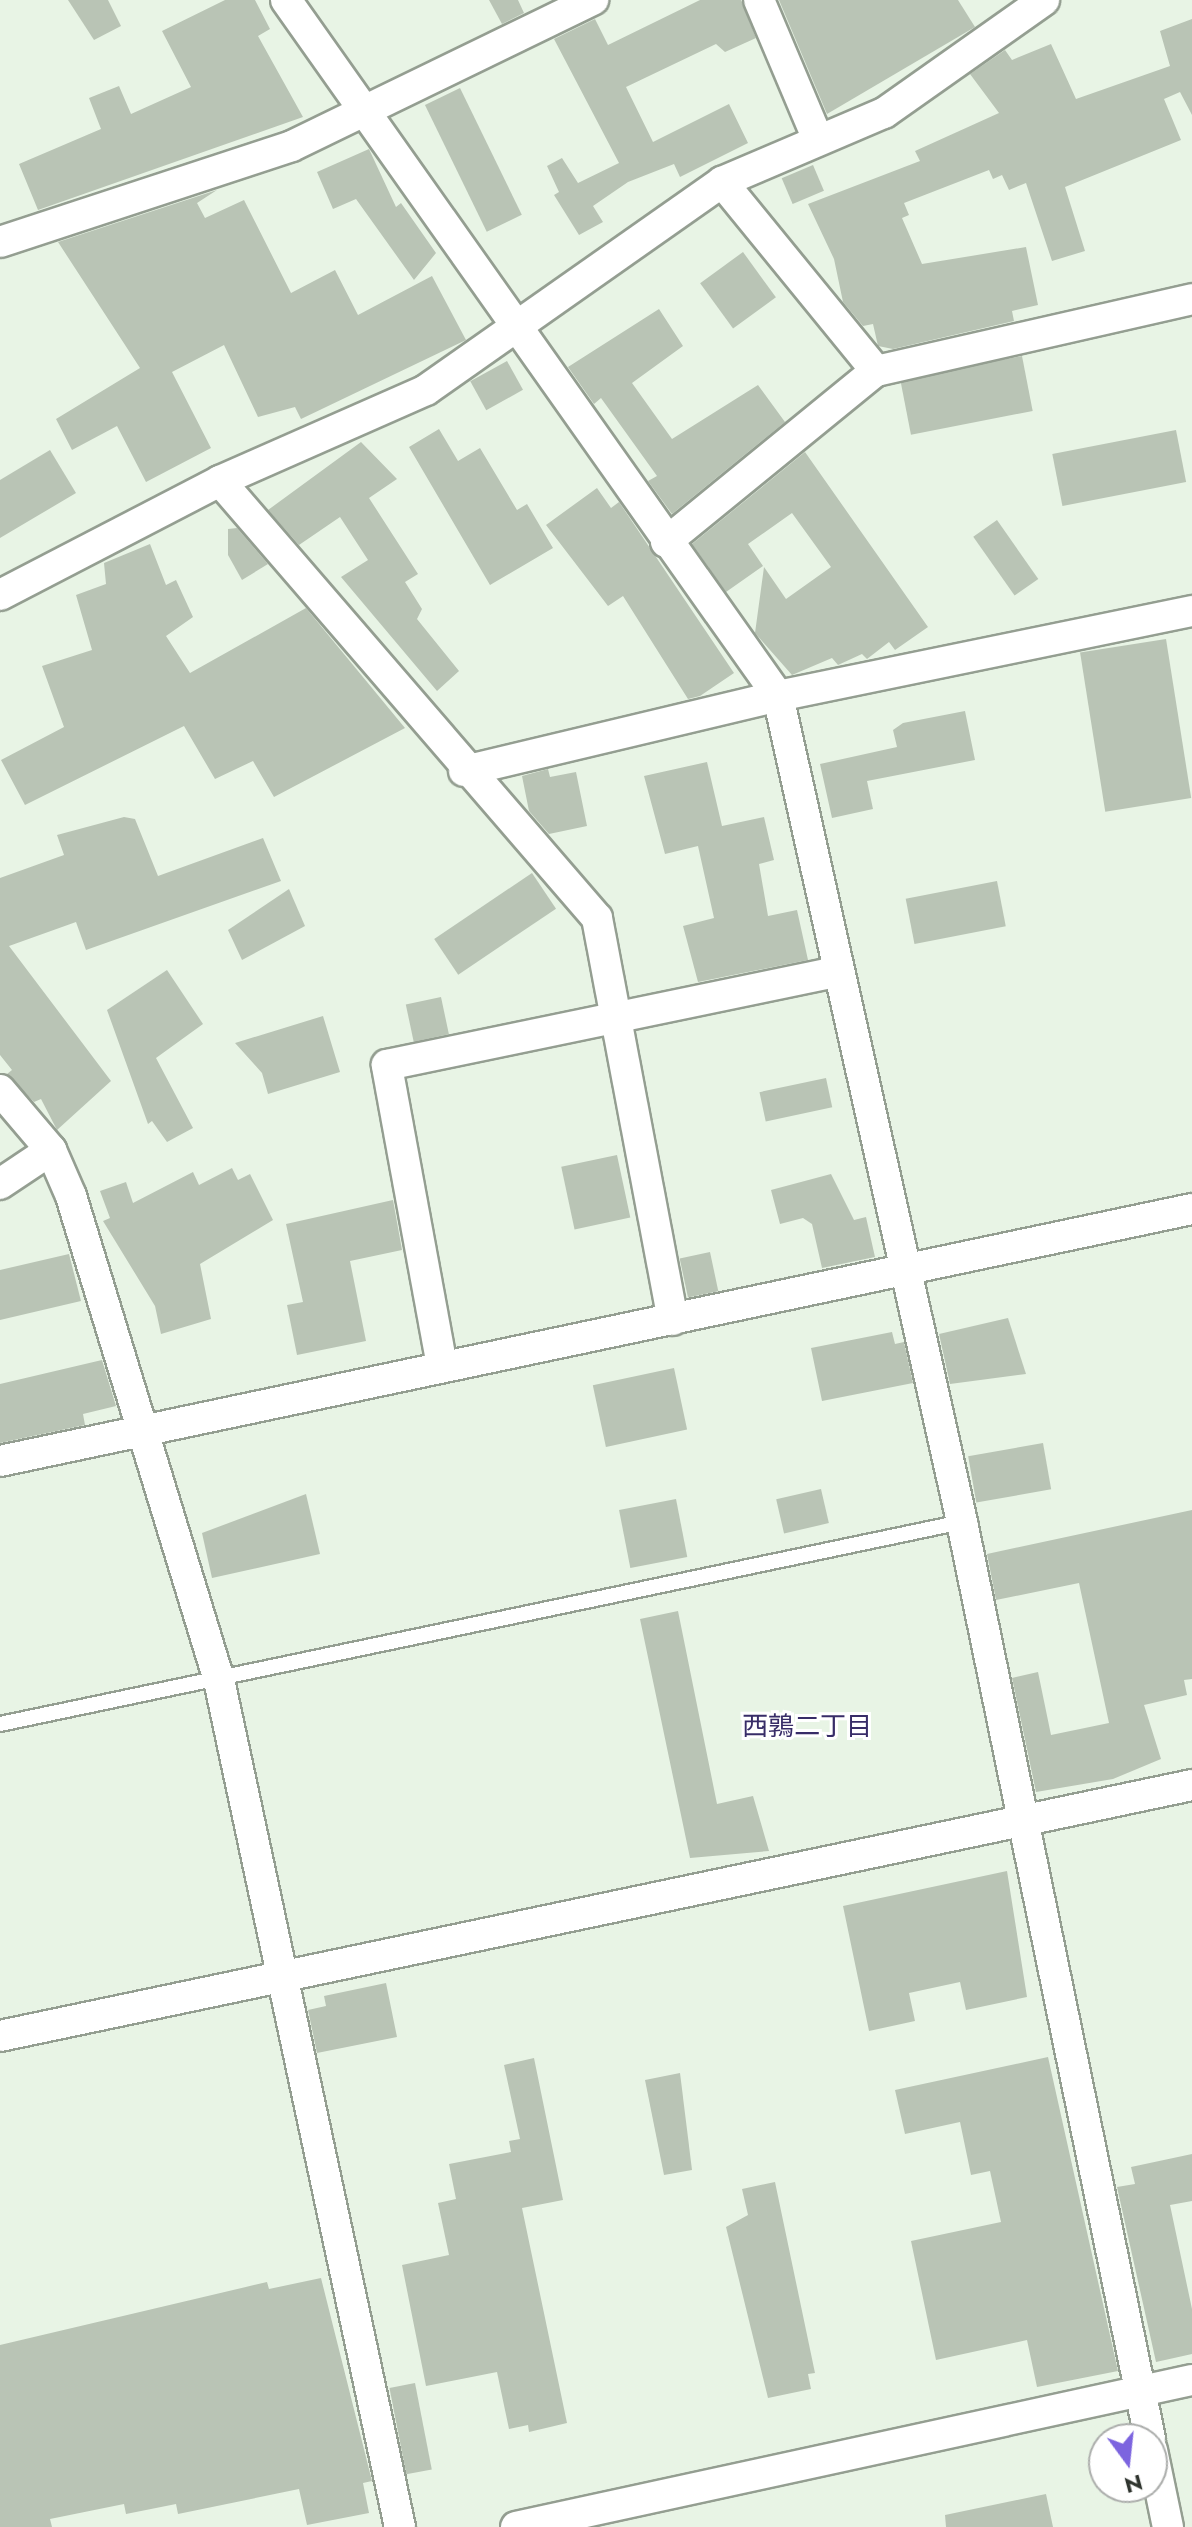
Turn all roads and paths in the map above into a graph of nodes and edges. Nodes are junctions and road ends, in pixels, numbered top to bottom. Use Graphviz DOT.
graph roads {
  1 [pos="286,0"];
  2 [pos="593,0"];
  3 [pos="759,0"];
  4 [pos="1044,0"];
  5 [pos="369,112"];
  6 [pos="818,140"];
  7 [pos="722,182"];
  8 [pos="0,242"];
  9 [pos="1192,299"];
  10 [pos="517,328"];
  11 [pos="876,371"];
  12 [pos="220,481"];
  13 [pos="666,542"];
  14 [pos="0,595"];
  15 [pos="1192,611"];
  16 [pos="778,696"];
  17 [pos="464,771"];
  18 [pos="838,972"];
  19 [pos="617,1020"];
  20 [pos="0,1090"];
  21 [pos="51,1150"];
  22 [pos="0,1184"];
  23 [pos="1192,1209"];
  24 [pos="906,1271"];
  25 [pos="673,1320"];
  26 [pos="442,1366"];
  27 [pos="146,1431"];
  28 [pos="0,1461"];
  29 [pos="962,1522"];
  30 [pos="219,1680"];
  31 [pos="0,1724"];
  32 [pos="1192,1785"];
  33 [pos="1025,1821"];
  34 [pos="279,1978"];
  35 [pos="0,2036"];
  36 [pos="1192,2380"];
  37 [pos="1139,2390"];
  38 [pos="1146,2423"];
  39 [pos="1163,2503"];
  40 [pos="400,2527"];
  41 [pos="516,2527"];
  42 [pos="1168,2527"];
  1 -- 5 [label="street"];
  2 -- 5 [label="street"];
  3 -- 6 [label="street"];
  4 -- 6 [label="street"];
  5 -- 8 [label="street"];
  5 -- 10 [label="street"];
  6 -- 7 [label="street"];
  7 -- 10 [label="street"];
  7 -- 11 [label="street"];
  9 -- 11 [label="street"];
  10 -- 12 [label="street"];
  10 -- 13 [label="street"];
  11 -- 13 [label="street"];
  12 -- 14 [label="street"];
  12 -- 17 [label="street"];
  13 -- 16 [label="street"];
  15 -- 16 [label="street"];
  16 -- 17 [label="street"];
  16 -- 18 [label="street"];
  17 -- 19 [label="street"];
  18 -- 19 [label="street"];
  18 -- 24 [label="street"];
  19 -- 25 [label="street"];
  19 -- 26 [label="street"];
  20 -- 21 [label="street"];
  21 -- 22 [label="street"];
  21 -- 27 [label="street"];
  23 -- 24 [label="street"];
  24 -- 25 [label="street"];
  24 -- 29 [label="street"];
  25 -- 26 [label="street"];
  26 -- 27 [label="street"];
  27 -- 28 [label="street"];
  27 -- 30 [label="street"];
  29 -- 30 [label="lane"];
  29 -- 33 [label="street"];
  30 -- 31 [label="lane"];
  30 -- 34 [label="street"];
  32 -- 33 [label="street"];
  33 -- 34 [label="street"];
  33 -- 37 [label="street"];
  34 -- 35 [label="street"];
  34 -- 40 [label="street"];
  36 -- 37 [label="street"];
  37 -- 38 [label="street"];
  37 -- 41 [label="street"];
  39 -- 42 [label="street"];
}
